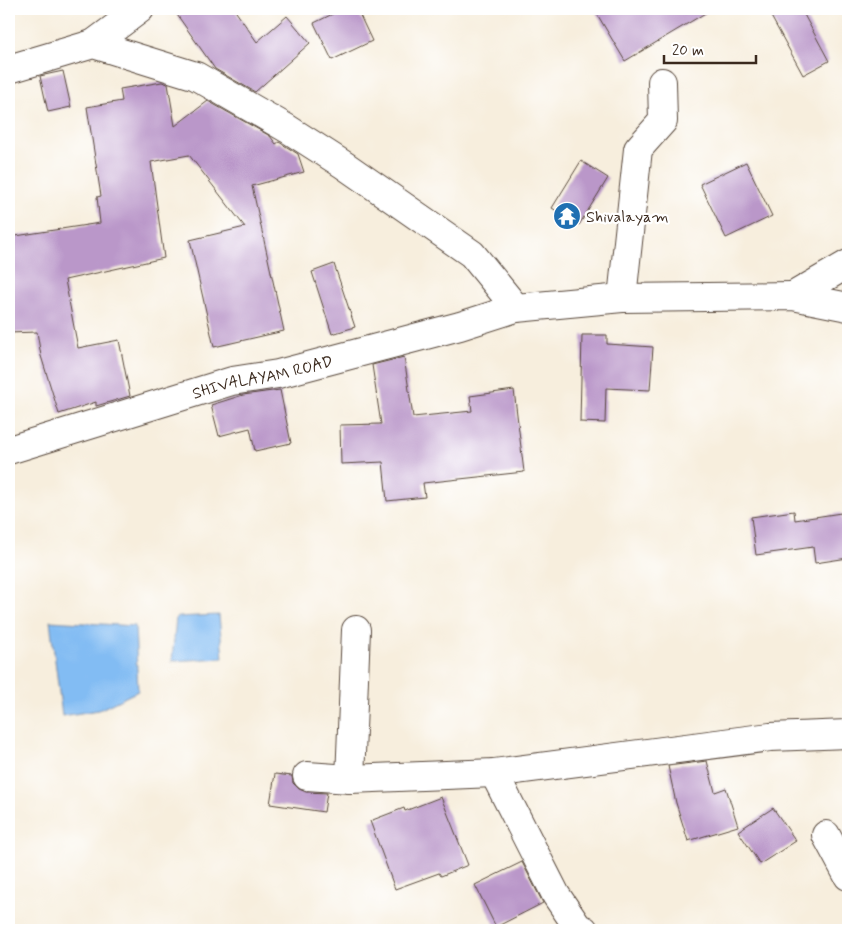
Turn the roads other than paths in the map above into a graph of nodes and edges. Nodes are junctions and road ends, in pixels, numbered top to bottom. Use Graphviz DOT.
graph roads {
  1 [pos="140,9"];
  2 [pos="94,44"];
  3 [pos="9,69"];
  4 [pos="662,82"];
  5 [pos="848,264"];
  6 [pos="793,296"];
  7 [pos="622,298"];
  8 [pos="848,307"];
  9 [pos="516,308"];
  10 [pos="9,450"];
  11 [pos="356,630"];
  12 [pos="848,734"];
  13 [pos="494,773"];
  14 [pos="307,776"];
  15 [pos="350,779"];
  16 [pos="826,835"];
  17 [pos="848,876"];
  18 [pos="584,930"];
  1 -- 2 [label="street"];
  2 -- 3 [label="street"];
  2 -- 9 [label="street"];
  4 -- 7 [label="street"];
  5 -- 6 [label="street"];
  6 -- 7 [label="street, SHIVALAYAM ROAD"];
  6 -- 8 [label="street, SHIVALAYAM ROAD"];
  7 -- 9 [label="street, SHIVALAYAM ROAD"];
  9 -- 10 [label="street, SHIVALAYAM ROAD"];
  11 -- 15 [label="street"];
  12 -- 13 [label="street"];
  13 -- 15 [label="street"];
  13 -- 18 [label="street"];
  14 -- 15 [label="street"];
  16 -- 17 [label="street"];
}
